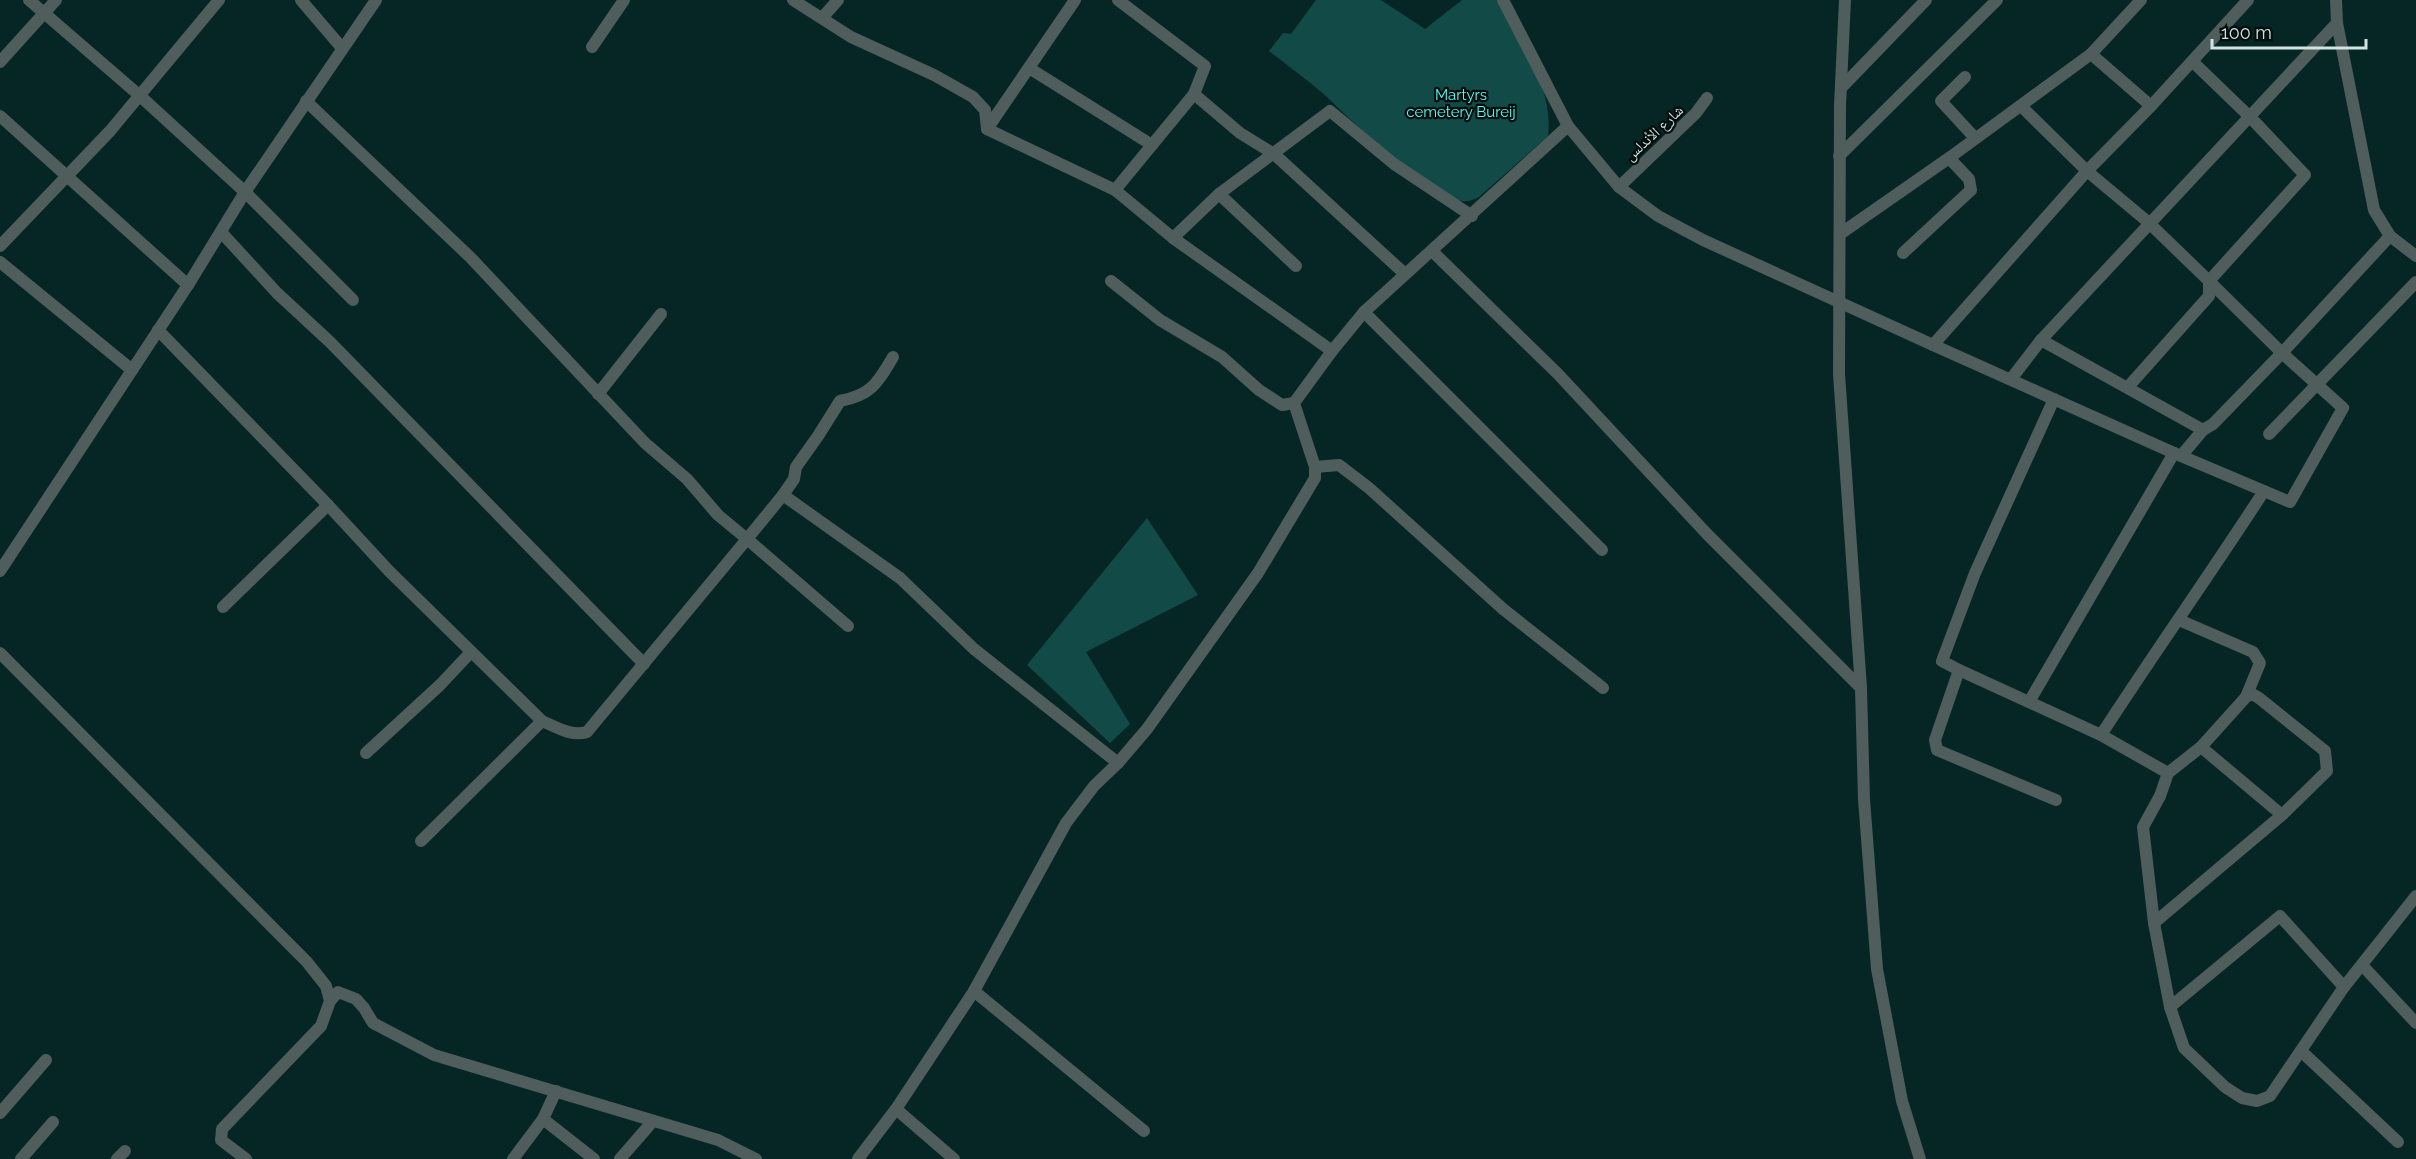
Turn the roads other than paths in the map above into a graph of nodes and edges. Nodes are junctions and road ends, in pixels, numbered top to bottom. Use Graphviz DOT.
graph roads {
  1 [pos="29,0"];
  2 [pos="56,0"];
  3 [pos="219,0"];
  4 [pos="301,0"];
  5 [pos="376,0"];
  6 [pos="624,0"];
  7 [pos="793,0"];
  8 [pos="838,0"];
  9 [pos="1075,0"];
  10 [pos="1118,0"];
  11 [pos="1503,0"];
  12 [pos="1845,0"];
  13 [pos="1926,0"];
  14 [pos="1997,0"];
  15 [pos="2141,0"];
  16 [pos="2248,0"];
  17 [pos="2336,0"];
  18 [pos="44,13"];
  19 [pos="822,18"];
  20 [pos="2337,23"];
  21 [pos="592,47"];
  22 [pos="342,48"];
  23 [pos="2091,54"];
  24 [pos="0,62"];
  25 [pos="2193,62"];
  26 [pos="1029,68"];
  27 [pos="1965,77"];
  28 [pos="1841,88"];
  29 [pos="1194,94"];
  30 [pos="139,95"];
  31 [pos="1707,98"];
  32 [pos="306,101"];
  33 [pos="2021,106"];
  34 [pos="2151,106"];
  35 [pos="0,116"];
  36 [pos="2251,118"];
  37 [pos="1568,126"];
  38 [pos="987,129"];
  39 [pos="1976,138"];
  40 [pos="1152,145"];
  41 [pos="1274,154"];
  42 [pos="1839,156"];
  43 [pos="1949,158"];
  44 [pos="2087,171"];
  45 [pos="67,176"];
  46 [pos="1619,187"];
  47 [pos="1115,190"];
  48 [pos="245,192"];
  49 [pos="1219,194"];
  50 [pos="1472,216"];
  51 [pos="2148,222"];
  52 [pos="221,232"];
  53 [pos="1840,234"];
  54 [pos="2390,236"];
  55 [pos="1173,238"];
  56 [pos="0,246"];
  57 [pos="1432,251"];
  58 [pos="1903,253"];
  59 [pos="2416,256"];
  60 [pos="0,262"];
  61 [pos="1296,266"];
  62 [pos="1405,274"];
  63 [pos="1111,281"];
  64 [pos="2209,281"];
  65 [pos="2416,282"];
  66 [pos="188,285"];
  67 [pos="353,300"];
  68 [pos="1838,302"];
  69 [pos="1364,312"];
  70 [pos="661,314"];
  71 [pos="158,330"];
  72 [pos="2041,339"];
  73 [pos="1933,345"];
  74 [pos="1332,351"];
  75 [pos="2282,353"];
  76 [pos="893,357"];
  77 [pos="132,370"];
  78 [pos="2010,379"];
  79 [pos="2317,385"];
  80 [pos="2128,387"];
  81 [pos="598,394"];
  82 [pos="2054,399"];
  83 [pos="1294,403"];
  84 [pos="2203,430"];
  85 [pos="2269,434"];
  86 [pos="2177,454"];
  87 [pos="1314,467"];
  88 [pos="2264,491"];
  89 [pos="783,495"];
  90 [pos="328,505"];
  91 [pos="747,539"];
  92 [pos="1602,550"];
  93 [pos="4,556"];
  94 [pos="0,571"];
  95 [pos="223,607"];
  96 [pos="2179,620"];
  97 [pos="848,626"];
  98 [pos="471,652"];
  99 [pos="0,653"];
  100 [pos="644,664"];
  101 [pos="1959,670"];
  102 [pos="1603,688"];
  103 [pos="1861,688"];
  104 [pos="2246,697"];
  105 [pos="2029,702"];
  106 [pos="542,721"];
  107 [pos="2101,735"];
  108 [pos="2201,747"];
  109 [pos="366,753"];
  110 [pos="1118,763"];
  111 [pos="2168,773"];
  112 [pos="2056,800"];
  113 [pos="2282,815"];
  114 [pos="421,842"];
  115 [pos="2416,896"];
  116 [pos="2154,923"];
  117 [pos="2362,965"];
  118 [pos="2344,987"];
  119 [pos="974,991"];
  120 [pos="330,1001"];
  121 [pos="2170,1007"];
  122 [pos="2416,1023"];
  123 [pos="2301,1051"];
  124 [pos="46,1060"];
  125 [pos="556,1091"];
  126 [pos="896,1109"];
  127 [pos="0,1113"];
  128 [pos="543,1119"];
  129 [pos="653,1121"];
  130 [pos="53,1122"];
  131 [pos="1144,1131"];
  132 [pos="2398,1142"];
  133 [pos="21,1159"];
  134 [pos="246,1159"];
  135 [pos="513,1159"];
  136 [pos="594,1159"];
  137 [pos="620,1159"];
  138 [pos="756,1159"];
  139 [pos="858,1159"];
  140 [pos="954,1159"];
  141 [pos="1920,1159"];
  1 -- 18 [label="street"];
  2 -- 18 [label="street"];
  3 -- 30 [label="street"];
  4 -- 22 [label="street"];
  5 -- 22 [label="street"];
  6 -- 21 [label="street"];
  7 -- 19 [label="street"];
  8 -- 19 [label="street"];
  9 -- 26 [label="street"];
  10 -- 29 [label="street"];
  11 -- 37 [label="street"];
  12 -- 28 [label="street"];
  13 -- 28 [label="street"];
  14 -- 42 [label="street"];
  15 -- 23 [label="street"];
  16 -- 25 [label="street"];
  17 -- 20 [label="street"];
  18 -- 24 [label="street"];
  18 -- 30 [label="street"];
  19 -- 38 [label="street"];
  20 -- 36 [label="street"];
  20 -- 54 [label="street"];
  22 -- 32 [label="street"];
  23 -- 33 [label="street"];
  23 -- 34 [label="street"];
  25 -- 34 [label="street"];
  25 -- 36 [label="street"];
  26 -- 38 [label="street"];
  26 -- 40 [label="street"];
  27 -- 39 [label="street"];
  28 -- 42 [label="street"];
  29 -- 40 [label="street"];
  29 -- 41 [label="street"];
  30 -- 45 [label="street"];
  30 -- 48 [label="street"];
  31 -- 46 [label="street, شارع الأندلس"];
  32 -- 48 [label="street"];
  32 -- 81 [label="street"];
  33 -- 39 [label="street"];
  33 -- 44 [label="street"];
  34 -- 44 [label="street"];
  35 -- 45 [label="street"];
  36 -- 51 [label="street"];
  36 -- 64 [label="street"];
  37 -- 46 [label="street"];
  37 -- 50 [label="street"];
  38 -- 47 [label="street"];
  39 -- 43 [label="street"];
  40 -- 47 [label="street"];
  41 -- 49 [label="street"];
  41 -- 50 [label="street"];
  41 -- 62 [label="street"];
  42 -- 53 [label="street"];
  43 -- 53 [label="street"];
  43 -- 58 [label="street"];
  44 -- 51 [label="street"];
  44 -- 73 [label="street"];
  45 -- 56 [label="street"];
  45 -- 66 [label="street"];
  46 -- 68 [label="street"];
  47 -- 55 [label="street"];
  48 -- 52 [label="street"];
  48 -- 67 [label="street"];
  49 -- 55 [label="street"];
  49 -- 61 [label="street"];
  50 -- 57 [label="street"];
  51 -- 64 [label="street"];
  51 -- 72 [label="street"];
  52 -- 66 [label="street"];
  52 -- 100 [label="street"];
  53 -- 68 [label="street"];
  54 -- 59 [label="street"];
  54 -- 75 [label="street"];
  55 -- 74 [label="street"];
  57 -- 62 [label="street"];
  57 -- 103 [label="street"];
  60 -- 77 [label="street"];
  62 -- 69 [label="street"];
  63 -- 83 [label="street"];
  64 -- 75 [label="street"];
  64 -- 80 [label="street"];
  65 -- 79 [label="street"];
  66 -- 71 [label="street"];
  68 -- 73 [label="street"];
  68 -- 103 [label="street"];
  69 -- 74 [label="street"];
  69 -- 92 [label="street"];
  70 -- 81 [label="street"];
  71 -- 77 [label="street"];
  71 -- 90 [label="street"];
  72 -- 78 [label="street"];
  72 -- 80 [label="street"];
  73 -- 78 [label="street"];
  74 -- 83 [label="street"];
  75 -- 79 [label="street"];
  75 -- 84 [label="street"];
  76 -- 89 [label="street"];
  77 -- 93 [label="street"];
  78 -- 82 [label="street"];
  79 -- 85 [label="street"];
  79 -- 88 [label="street"];
  80 -- 84 [label="street"];
  81 -- 91 [label="street"];
  82 -- 86 [label="street"];
  82 -- 101 [label="street"];
  83 -- 87 [label="street"];
  84 -- 86 [label="street"];
  86 -- 88 [label="street"];
  86 -- 105 [label="street"];
  87 -- 102 [label="street"];
  87 -- 110 [label="street"];
  88 -- 96 [label="street"];
  89 -- 91 [label="street"];
  89 -- 110 [label="street"];
  90 -- 95 [label="street"];
  90 -- 98 [label="street"];
  91 -- 97 [label="street"];
  91 -- 100 [label="street"];
  93 -- 94 [label="street"];
  96 -- 104 [label="street"];
  96 -- 107 [label="street"];
  98 -- 106 [label="street"];
  98 -- 109 [label="street"];
  99 -- 120 [label="street"];
  100 -- 106 [label="street"];
  101 -- 105 [label="street"];
  101 -- 112 [label="street"];
  103 -- 141 [label="street"];
  104 -- 108 [label="street"];
  104 -- 113 [label="street"];
  105 -- 107 [label="street"];
  106 -- 114 [label="street"];
  107 -- 111 [label="street"];
  108 -- 111 [label="street"];
  108 -- 113 [label="street"];
  110 -- 119 [label="street"];
  111 -- 116 [label="street"];
  113 -- 116 [label="street"];
  115 -- 117 [label="street"];
  116 -- 121 [label="street"];
  117 -- 118 [label="street"];
  117 -- 122 [label="street"];
  118 -- 121 [label="street"];
  118 -- 123 [label="street"];
  119 -- 126 [label="street"];
  119 -- 131 [label="street"];
  120 -- 125 [label="street"];
  120 -- 134 [label="street"];
  121 -- 123 [label="street"];
  123 -- 132 [label="street"];
  124 -- 127 [label="street"];
  125 -- 128 [label="street"];
  125 -- 129 [label="street"];
  126 -- 139 [label="street"];
  126 -- 140 [label="street"];
  128 -- 135 [label="street"];
  128 -- 136 [label="street"];
  129 -- 137 [label="street"];
  129 -- 138 [label="street"];
  130 -- 133 [label="street"];
}
